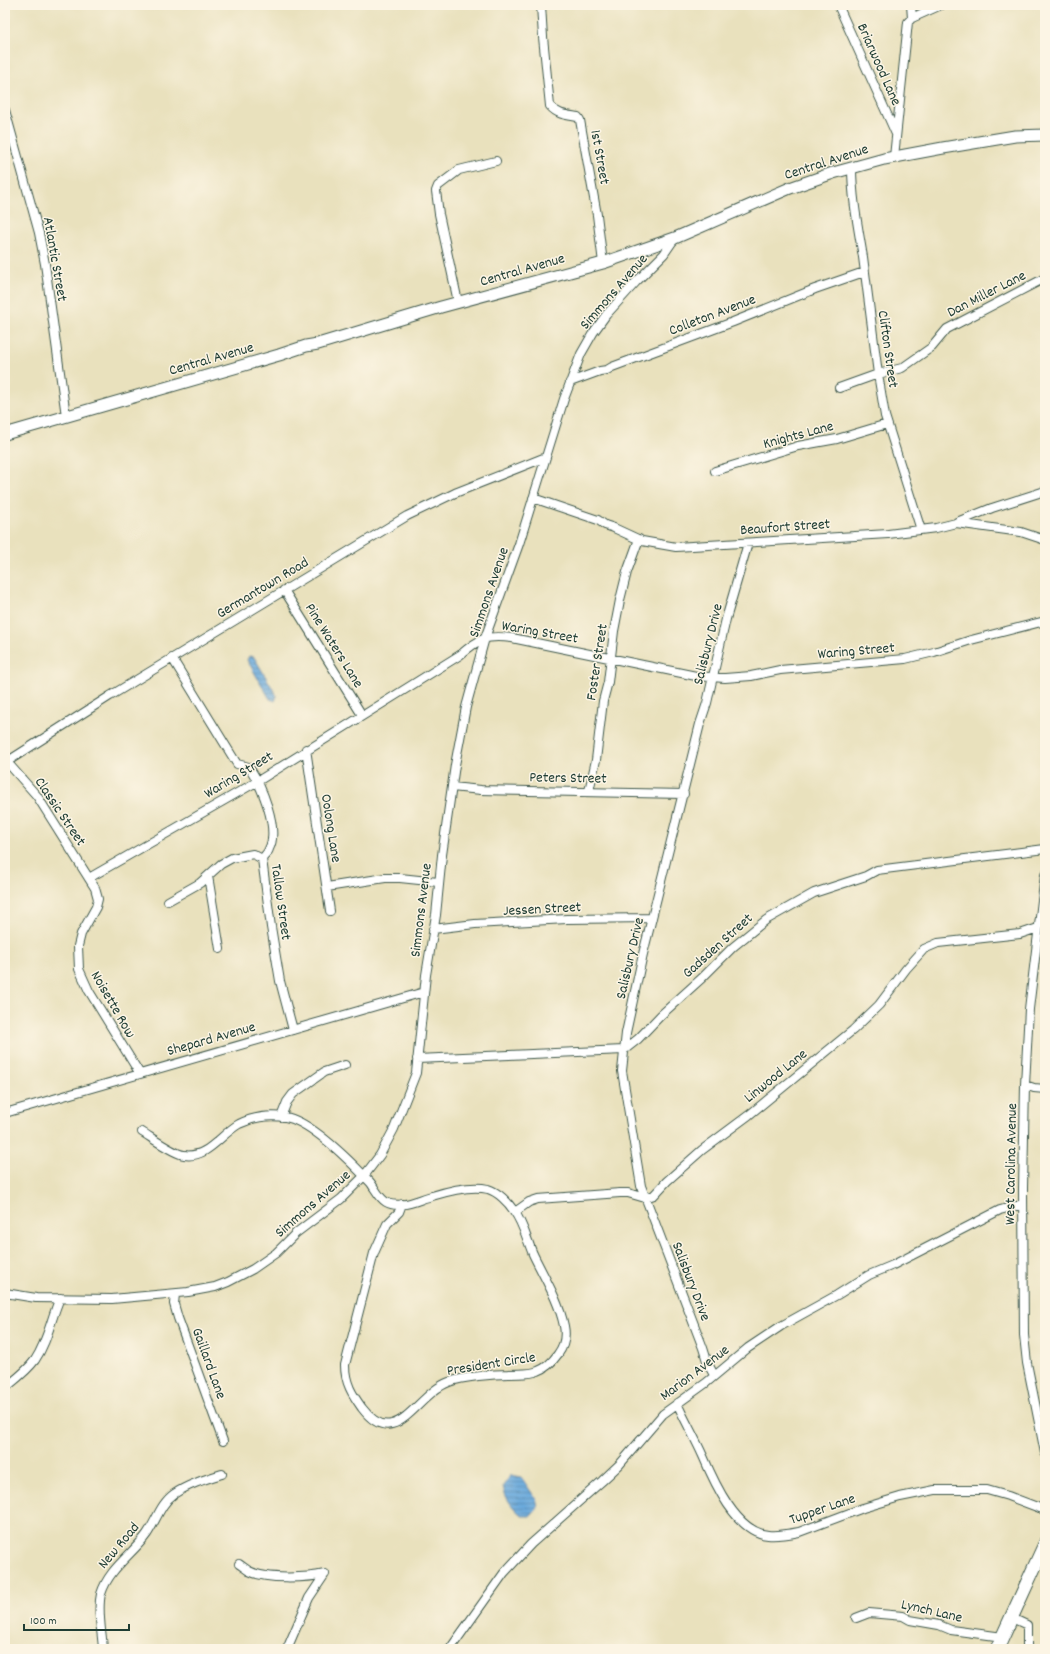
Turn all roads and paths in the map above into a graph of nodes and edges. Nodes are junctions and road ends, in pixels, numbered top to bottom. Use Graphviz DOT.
graph roads {
  1 [pos="541,5"];
  2 [pos="838,5"];
  3 [pos="911,5"];
  4 [pos="941,5"];
  5 [pos="912,18"];
  6 [pos="5,110"];
  7 [pos="896,135"];
  8 [pos="1045,135"];
  9 [pos="894,157"];
  10 [pos="496,161"];
  11 [pos="852,167"];
  12 [pos="675,238"];
  13 [pos="602,263"];
  14 [pos="864,272"];
  15 [pos="1045,278"];
  16 [pos="458,302"];
  17 [pos="878,374"];
  18 [pos="570,382"];
  19 [pos="838,388"];
  20 [pos="66,416"];
  21 [pos="887,424"];
  22 [pos="5,434"];
  23 [pos="546,458"];
  24 [pos="715,471"];
  25 [pos="1045,491"];
  26 [pos="533,498"];
  27 [pos="956,523"];
  28 [pos="921,530"];
  29 [pos="639,539"];
  30 [pos="1045,540"];
  31 [pos="748,543"];
  32 [pos="284,590"];
  33 [pos="1045,621"];
  34 [pos="485,638"];
  35 [pos="611,657"];
  36 [pos="172,658"];
  37 [pos="712,678"];
  38 [pos="362,715"];
  39 [pos="306,749"];
  40 [pos="6,762"];
  41 [pos="258,781"];
  42 [pos="452,787"];
  43 [pos="589,791"];
  44 [pos="684,794"];
  45 [pos="1045,849"];
  46 [pos="262,859"];
  47 [pos="1045,875"];
  48 [pos="208,876"];
  49 [pos="89,878"];
  50 [pos="438,882"];
  51 [pos="327,887"];
  52 [pos="168,901"];
  53 [pos="1043,902"];
  54 [pos="330,911"];
  55 [pos="652,918"];
  56 [pos="1038,928"];
  57 [pos="433,930"];
  58 [pos="220,949"];
  59 [pos="424,992"];
  60 [pos="292,1030"];
  61 [pos="624,1050"];
  62 [pos="418,1059"];
  63 [pos="345,1065"];
  64 [pos="140,1074"];
  65 [pos="1025,1085"];
  66 [pos="1045,1089"];
  67 [pos="5,1113"];
  68 [pos="282,1117"];
  69 [pos="142,1132"];
  70 [pos="364,1176"];
  71 [pos="645,1198"];
  72 [pos="402,1204"];
  73 [pos="1023,1204"];
  74 [pos="515,1212"];
  75 [pos="5,1293"];
  76 [pos="176,1294"];
  77 [pos="60,1298"];
  78 [pos="714,1375"];
  79 [pos="5,1388"];
  80 [pos="677,1403"];
  81 [pos="223,1441"];
  82 [pos="1045,1453"];
  83 [pos="222,1474"];
  84 [pos="1045,1510"];
  85 [pos="1045,1544"];
  86 [pos="239,1564"];
  87 [pos="856,1618"];
  88 [pos="1012,1618"];
  89 [pos="1003,1637"];
  90 [pos="103,1649"];
  91 [pos="287,1649"];
  92 [pos="450,1649"];
  93 [pos="997,1649"];
  94 [pos="1027,1649"];
  1 -- 13 [label="street, 1st Street"];
  2 -- 7 [label="street, Briarwood Lane"];
  3 -- 5 [label="street"];
  4 -- 5 [label="street"];
  5 -- 7 [label="street"];
  6 -- 20 [label="street, Atlantic Street"];
  7 -- 9 [label="street"];
  8 -- 9 [label="street, Central Avenue"];
  9 -- 11 [label="street, Central Avenue"];
  10 -- 16 [label="street"];
  11 -- 12 [label="street, Central Avenue"];
  11 -- 14 [label="street, Clifton Street"];
  12 -- 13 [label="street, Central Avenue"];
  12 -- 18 [label="street, Simmons Avenue"];
  13 -- 16 [label="street, Central Avenue"];
  14 -- 17 [label="street, Clifton Street"];
  14 -- 18 [label="street, Colleton Avenue"];
  15 -- 17 [label="street, Dan Miller Lane"];
  16 -- 20 [label="street, Central Avenue"];
  17 -- 19 [label="street, Dan Miller Lane"];
  17 -- 21 [label="street, Clifton Street"];
  18 -- 23 [label="street, Simmons Avenue"];
  20 -- 22 [label="street, Central Avenue"];
  21 -- 24 [label="street, Knights Lane"];
  21 -- 28 [label="street, Clifton Street"];
  23 -- 26 [label="street, Simmons Avenue"];
  23 -- 32 [label="street, Germantown Road"];
  25 -- 27 [label="street"];
  26 -- 29 [label="street, Beaufort Street"];
  26 -- 34 [label="street, Simmons Avenue"];
  27 -- 28 [label="street, Beaufort Street"];
  27 -- 30 [label="street, Beaufort Street"];
  28 -- 31 [label="street, Beaufort Street"];
  29 -- 31 [label="street, Beaufort Street"];
  29 -- 35 [label="street, Foster Street"];
  31 -- 37 [label="street, Salisbury Drive"];
  32 -- 36 [label="street, Germantown Road"];
  32 -- 38 [label="street, Pine Waters Lane"];
  33 -- 37 [label="street, Waring Street"];
  34 -- 35 [label="street, Waring Street"];
  34 -- 38 [label="street, Waring Street"];
  34 -- 42 [label="street, Simmons Avenue"];
  35 -- 37 [label="street, Waring Street"];
  35 -- 43 [label="street, Foster Street"];
  36 -- 40 [label="street, Germantown Road"];
  36 -- 41 [label="street"];
  37 -- 44 [label="street, Salisbury Drive"];
  38 -- 39 [label="street, Waring Street"];
  39 -- 41 [label="street, Waring Street"];
  39 -- 51 [label="street, Oolong Lane"];
  40 -- 49 [label="street, Classic Street"];
  41 -- 46 [label="street, Tallow Street"];
  41 -- 49 [label="street, Waring Street"];
  42 -- 43 [label="street, Peters Street"];
  42 -- 50 [label="street, Simmons Avenue"];
  43 -- 44 [label="street, Peters Street"];
  44 -- 55 [label="street, Salisbury Drive"];
  45 -- 61 [label="street, Gadsden Street"];
  46 -- 48 [label="street"];
  46 -- 60 [label="street, Tallow Street"];
  47 -- 53 [label="street, West Carolina Avenue"];
  48 -- 52 [label="street"];
  48 -- 58 [label="street"];
  49 -- 64 [label="street, Noisette Row"];
  50 -- 51 [label="street"];
  50 -- 57 [label="street, Simmons Avenue"];
  51 -- 54 [label="street, Oolong Lane"];
  53 -- 56 [label="street, West Carolina Avenue"];
  55 -- 57 [label="street, Jessen Street"];
  55 -- 61 [label="street, Salisbury Drive"];
  56 -- 65 [label="street, West Carolina Avenue"];
  56 -- 71 [label="street, Linwood Lane"];
  57 -- 59 [label="street, Simmons Avenue"];
  59 -- 60 [label="street, Shepard Avenue"];
  59 -- 62 [label="street, Simmons Avenue"];
  60 -- 64 [label="street, Shepard Avenue"];
  61 -- 62 [label="street"];
  61 -- 71 [label="street, Salisbury Drive"];
  62 -- 70 [label="street, Simmons Avenue"];
  63 -- 68 [label="street"];
  64 -- 67 [label="street, Shepard Avenue"];
  65 -- 66 [label="street"];
  65 -- 73 [label="street, West Carolina Avenue"];
  68 -- 69 [label="street, President Circle"];
  68 -- 70 [label="street, President Circle"];
  70 -- 72 [label="street, President Circle"];
  70 -- 76 [label="street, Simmons Avenue"];
  71 -- 74 [label="street"];
  71 -- 78 [label="street, Salisbury Drive"];
  72 -- 74 [label="street, President Circle"];
  72 -- 74 [label="street, President Circle"];
  73 -- 78 [label="street, Marion Avenue"];
  73 -- 82 [label="street, West Carolina Avenue"];
  75 -- 77 [label="street, Simmons Avenue"];
  76 -- 77 [label="street, Simmons Avenue"];
  76 -- 81 [label="street, Gaillard Lane"];
  77 -- 79 [label="street"];
  78 -- 80 [label="street, Marion Avenue"];
  80 -- 84 [label="street, Tupper Lane"];
  80 -- 92 [label="street, Marion Avenue"];
  83 -- 90 [label="street, New Road"];
  85 -- 88 [label="main road"];
  86 -- 91 [label="street"];
  87 -- 89 [label="street, Lynch Lane"];
  88 -- 89 [label="main road"];
  88 -- 94 [label="street"];
  89 -- 93 [label="main road"];
}
